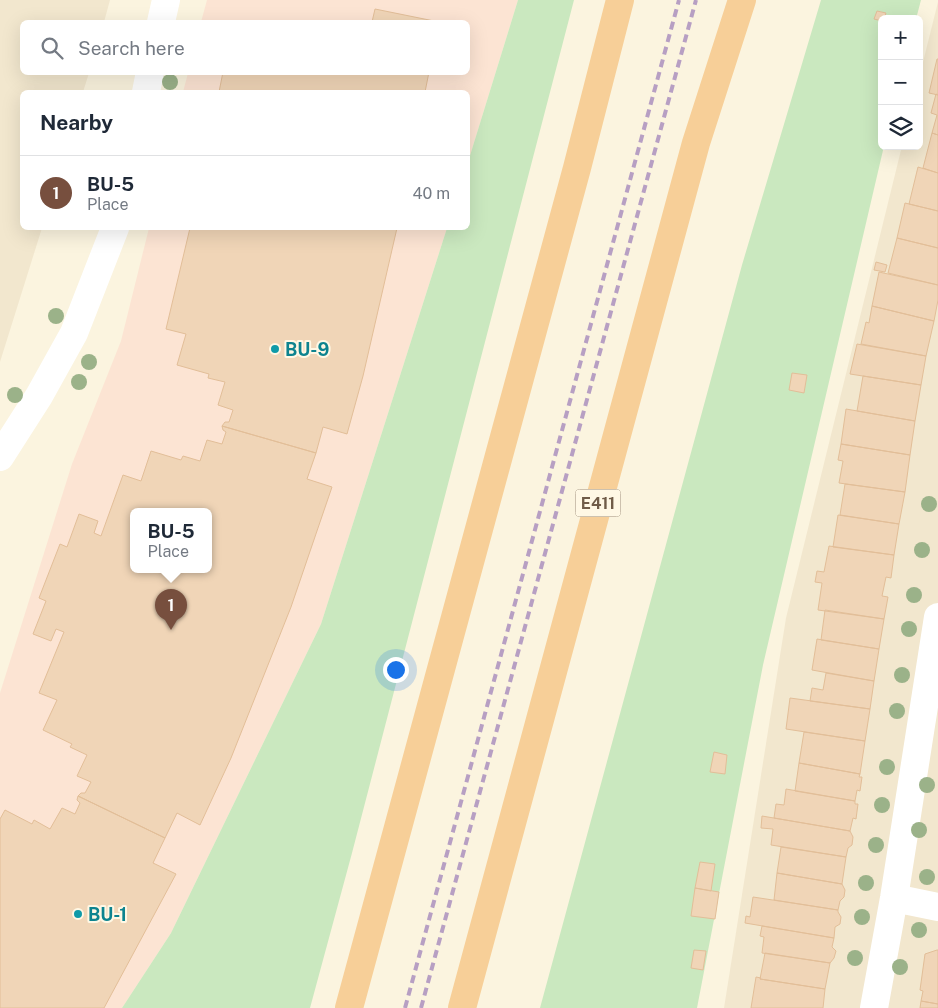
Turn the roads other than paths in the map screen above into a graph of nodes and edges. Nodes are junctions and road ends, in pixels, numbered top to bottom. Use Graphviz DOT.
graph roads {
  1 [pos="166,0"];
  2 [pos="620,0"];
  3 [pos="742,0"];
  4 [pos="161,20"];
  5 [pos="149,75"];
  6 [pos="146,90"];
  7 [pos="114,230"];
  8 [pos="0,457"];
  9 [pos="938,617"];
  10 [pos="894,898"];
  11 [pos="938,907"];
  12 [pos="349,1008"];
  13 [pos="462,1008"];
  14 [pos="874,1008"];
  1 -- 4 [label="street"];
  2 -- 12 [label="highway"];
  3 -- 13 [label="highway, E411"];
  5 -- 6 [label="street"];
  7 -- 8 [label="street"];
  9 -- 10 [label="street"];
  10 -- 11 [label="street"];
  10 -- 14 [label="street"];
}
